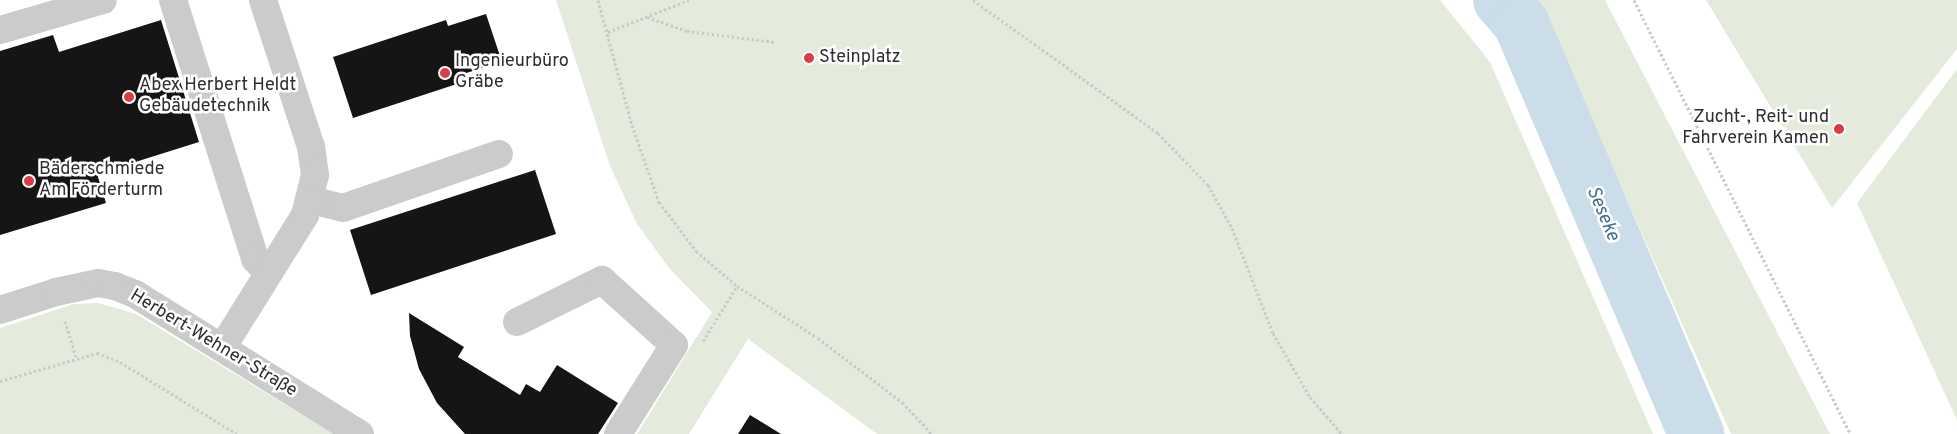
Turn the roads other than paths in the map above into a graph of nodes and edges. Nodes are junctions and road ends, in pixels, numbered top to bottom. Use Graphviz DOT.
graph roads {
  1 [pos="103,0"];
  2 [pos="173,0"];
  3 [pos="262,0"];
  4 [pos="0,30"];
  5 [pos="499,154"];
  6 [pos="311,200"];
  7 [pos="268,274"];
  8 [pos="0,310"];
  9 [pos="517,322"];
  10 [pos="222,348"];
  11 [pos="360,434"];
  12 [pos="618,434"];
  1 -- 4 [label="street"];
  2 -- 7 [label="street"];
  3 -- 6 [label="street"];
  5 -- 6 [label="street"];
  6 -- 7 [label="street"];
  7 -- 10 [label="street"];
  8 -- 10 [label="street, Herbert-Wehner-Straße"];
  9 -- 12 [label="street"];
  10 -- 11 [label="street, Herbert-Wehner-Straße"];
}
